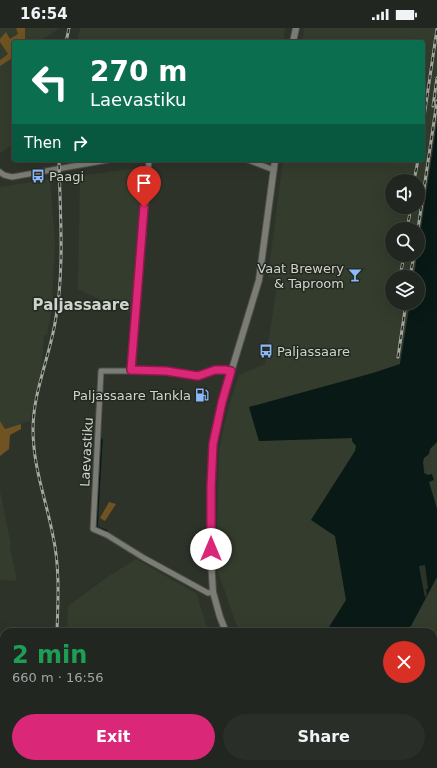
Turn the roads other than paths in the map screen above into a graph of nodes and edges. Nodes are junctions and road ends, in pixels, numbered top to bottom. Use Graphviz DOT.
graph roads {
  1 [pos="296,28"];
  2 [pos="293,40"];
  3 [pos="97,162"];
  4 [pos="149,162"];
  5 [pos="253,162"];
  6 [pos="275,162"];
  7 [pos="274,170"];
  8 [pos="0,172"];
  9 [pos="131,370"];
  10 [pos="231,371"];
  11 [pos="213,592"];
  12 [pos="224,628"];
  1 -- 2 [label="street"];
  3 -- 8 [label="street"];
  4 -- 9 [label="street"];
  5 -- 7 [label="street"];
  6 -- 7 [label="street"];
  7 -- 10 [label="street"];
  9 -- 10 [label="street, Laevastiku"];
  9 -- 11 [label="street, Laevastiku"];
  10 -- 11 [label="street"];
  11 -- 12 [label="street"];
}
